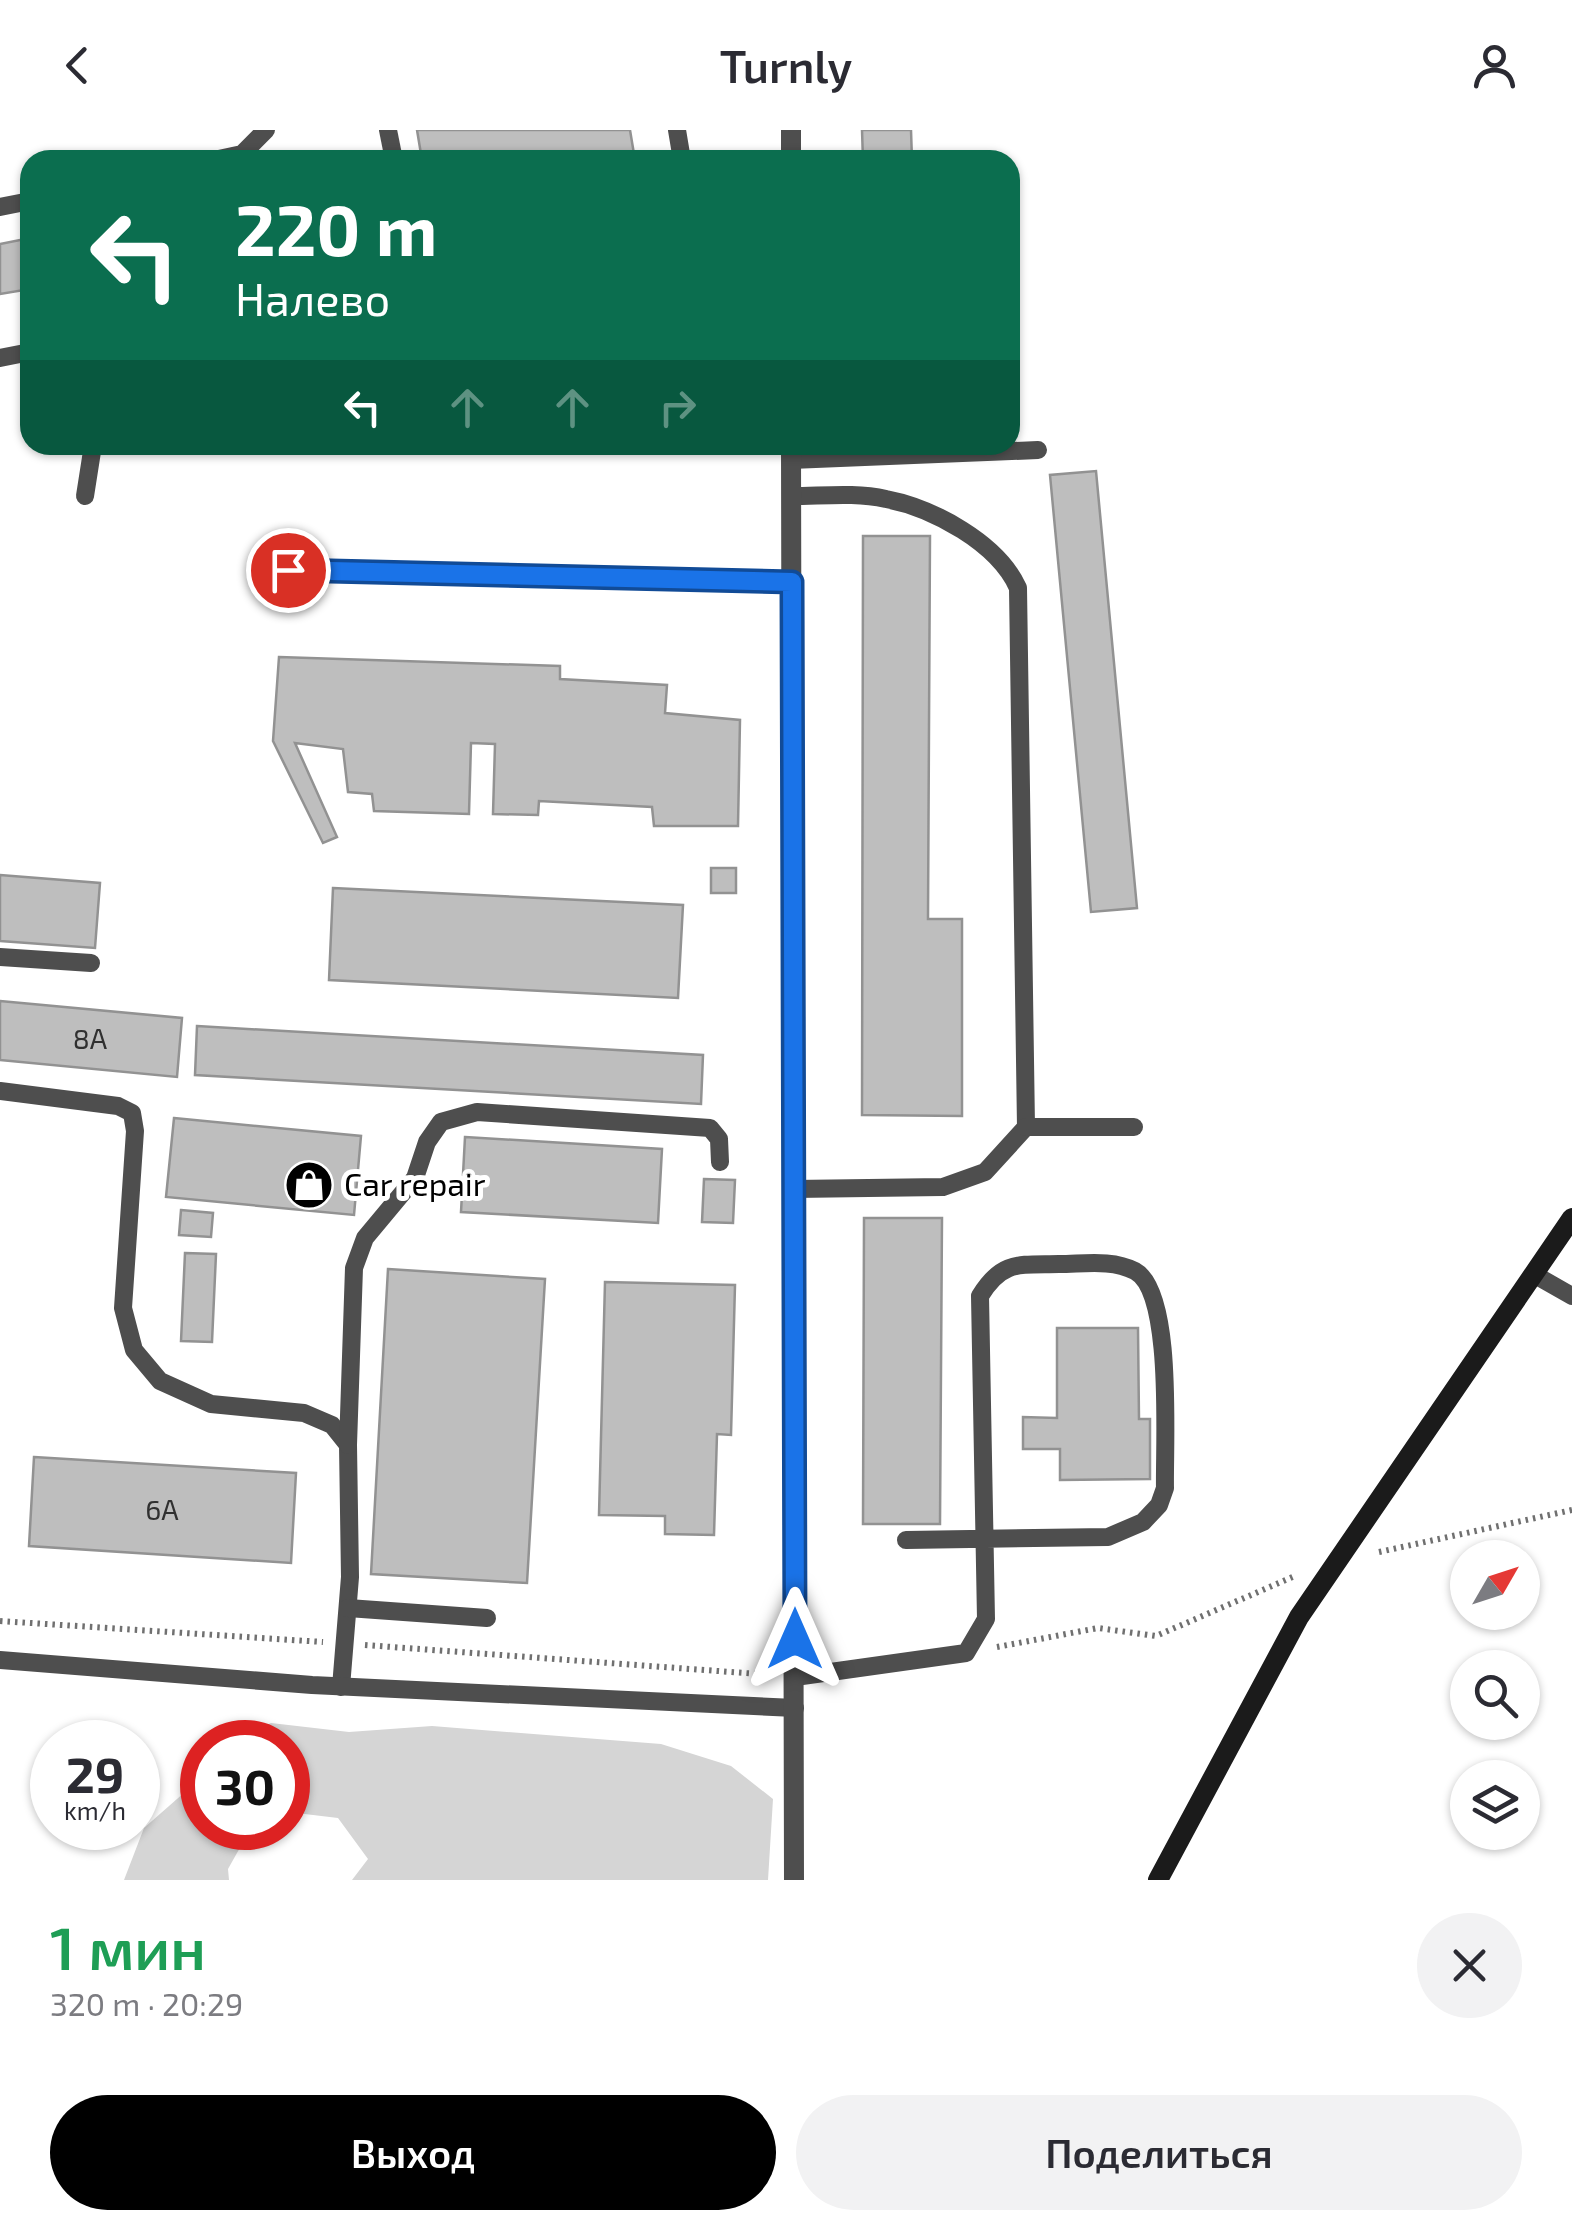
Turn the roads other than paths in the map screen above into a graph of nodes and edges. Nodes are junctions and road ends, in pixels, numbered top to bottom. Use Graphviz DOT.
graph roads {
  1 [pos="266,130"];
  2 [pos="246,150"];
  3 [pos="1020,450"];
  4 [pos="1038,450"];
  5 [pos="91,455"];
  6 [pos="792,455"];
  7 [pos="85,496"];
  8 [pos="792,496"];
  9 [pos="288,570"];
  10 [pos="792,582"];
  11 [pos="0,958"];
  12 [pos="91,963"];
  13 [pos="0,1090"];
  14 [pos="1026,1127"];
  15 [pos="1134,1128"];
  16 [pos="720,1162"];
  17 [pos="794,1189"];
  18 [pos="1572,1218"];
  19 [pos="1535,1274"];
  20 [pos="1572,1296"];
  21 [pos="348,1446"];
  22 [pos="985,1539"];
  23 [pos="906,1540"];
  24 [pos="348,1608"];
  25 [pos="488,1618"];
  26 [pos="0,1660"];
  27 [pos="796,1677"];
  28 [pos="342,1687"];
  29 [pos="796,1708"];
  30 [pos="794,1880"];
  31 [pos="1158,1880"];
  1 -- 2 [label="lane"];
  3 -- 4 [label="lane"];
  5 -- 7 [label="lane"];
  6 -- 8 [label="street"];
  8 -- 10 [label="street"];
  8 -- 14 [label="lane"];
  9 -- 10 [label="lane"];
  10 -- 17 [label="street"];
  11 -- 12 [label="lane"];
  13 -- 21 [label="lane"];
  14 -- 15 [label="lane"];
  14 -- 17 [label="lane"];
  16 -- 21 [label="lane"];
  17 -- 27 [label="street"];
  18 -- 19 [label="street"];
  19 -- 20 [label="lane"];
  19 -- 31 [label="street"];
  21 -- 24 [label="lane"];
  22 -- 22 [label="lane"];
  22 -- 23 [label="lane"];
  22 -- 27 [label="lane"];
  24 -- 25 [label="lane"];
  24 -- 28 [label="lane"];
  26 -- 28 [label="lane"];
  27 -- 29 [label="street"];
  28 -- 29 [label="lane"];
  29 -- 30 [label="street"];
}
